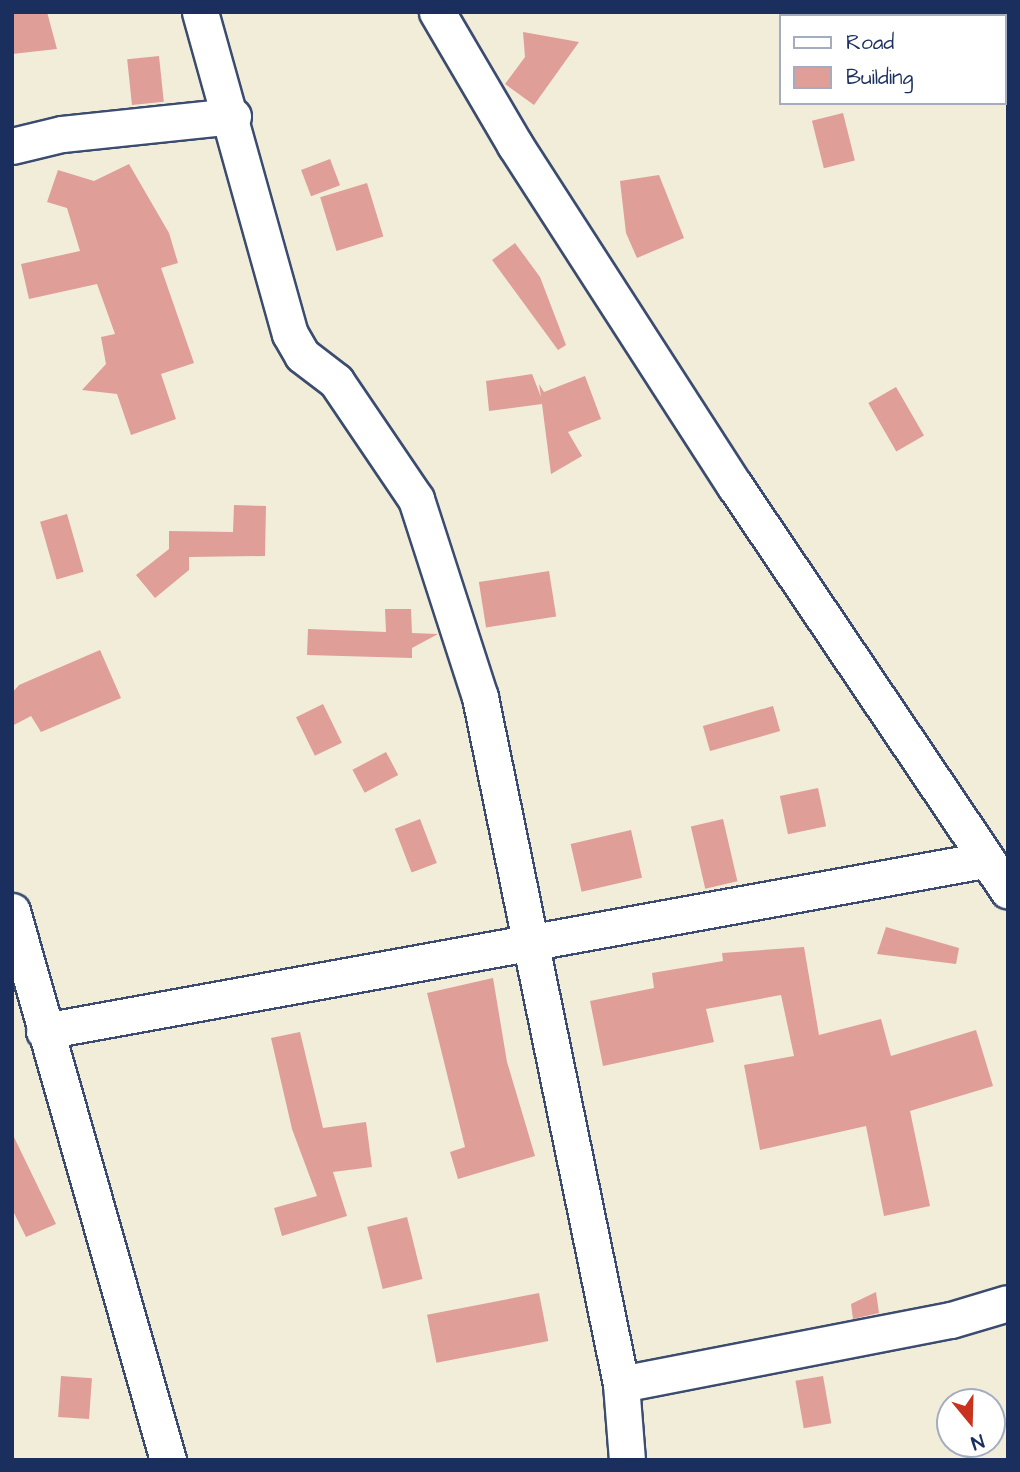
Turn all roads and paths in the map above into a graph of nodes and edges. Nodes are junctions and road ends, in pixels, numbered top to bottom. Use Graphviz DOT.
graph roads {
  1 [pos="200,12"];
  2 [pos="437,12"];
  3 [pos="233,117"];
  4 [pos="12,146"];
  5 [pos="1001,879"];
  6 [pos="12,911"];
  7 [pos="529,945"];
  8 [pos="21,981"];
  9 [pos="44,1031"];
  10 [pos="1008,1303"];
  11 [pos="621,1384"];
  12 [pos="168,1460"];
  13 [pos="627,1460"];
  1 -- 3 [label="street"];
  2 -- 5 [label="street"];
  3 -- 4 [label="street"];
  3 -- 7 [label="street"];
  5 -- 7 [label="street"];
  6 -- 8 [label="street"];
  7 -- 9 [label="street"];
  7 -- 11 [label="street"];
  8 -- 9 [label="street"];
  9 -- 12 [label="street"];
  10 -- 11 [label="street"];
  11 -- 13 [label="street"];
}
